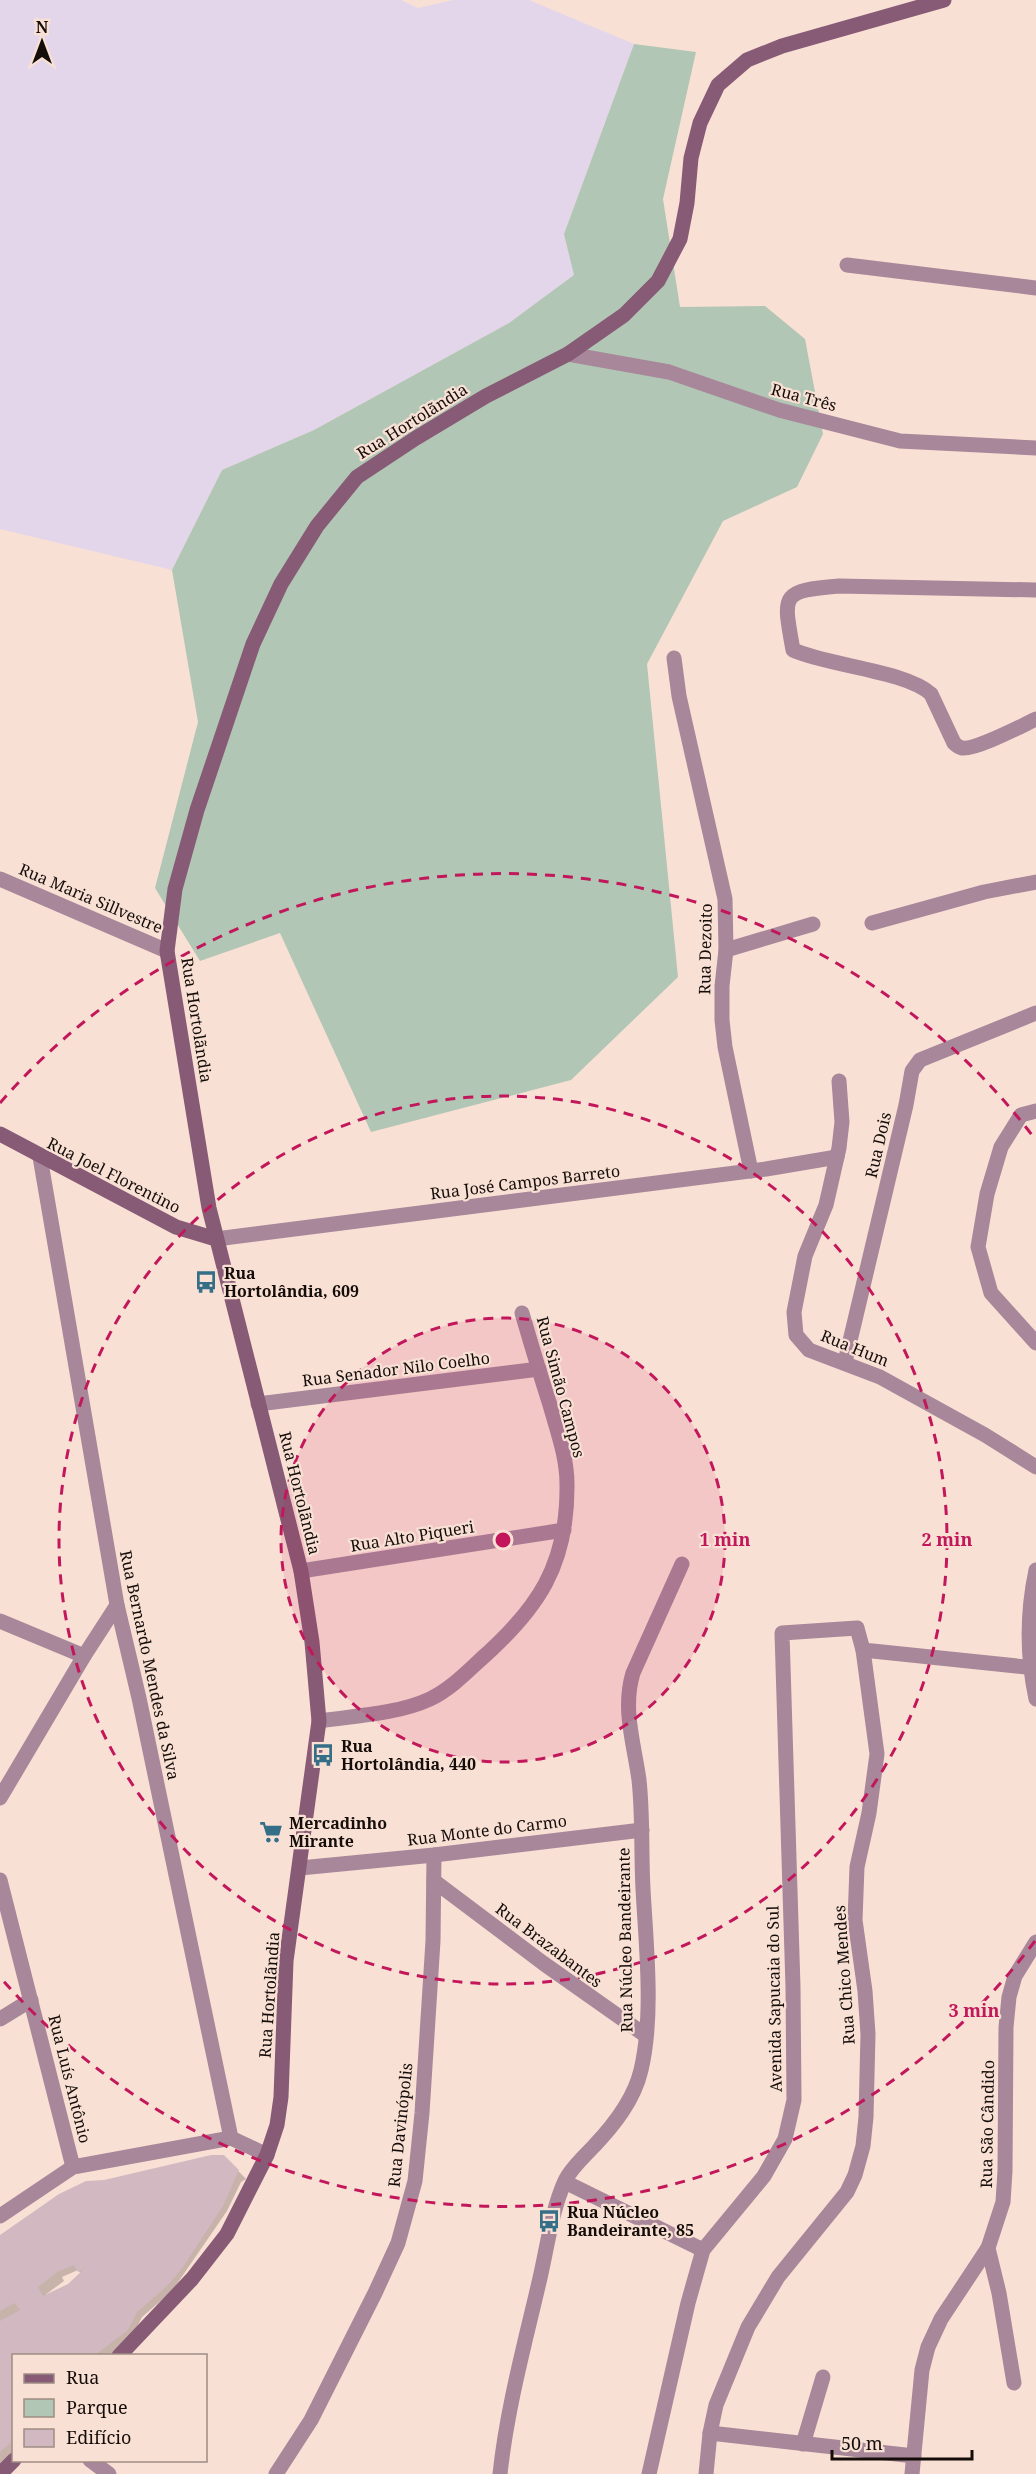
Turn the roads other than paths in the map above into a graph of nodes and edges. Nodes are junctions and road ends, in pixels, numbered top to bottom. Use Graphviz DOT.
graph roads {
  1 [pos="944,0"];
  2 [pos="848,265"];
  3 [pos="1036,288"];
  4 [pos="568,354"];
  5 [pos="1036,448"];
  6 [pos="1036,590"];
  7 [pos="674,658"];
  8 [pos="1036,719"];
  9 [pos="0,879"];
  10 [pos="1036,882"];
  11 [pos="872,923"];
  12 [pos="813,924"];
  13 [pos="726,950"];
  14 [pos="167,951"];
  15 [pos="1036,1013"];
  16 [pos="839,1082"];
  17 [pos="1036,1111"];
  18 [pos="0,1134"];
  19 [pos="40,1157"];
  20 [pos="837,1157"];
  21 [pos="751,1171"];
  22 [pos="216,1239"];
  23 [pos="522,1313"];
  24 [pos="1036,1343"];
  25 [pos="845,1362"];
  26 [pos="539,1369"];
  27 [pos="258,1404"];
  28 [pos="1036,1467"];
  29 [pos="564,1530"];
  30 [pos="682,1564"];
  31 [pos="1036,1570"];
  32 [pos="301,1572"];
  33 [pos="117,1605"];
  34 [pos="0,1621"];
  35 [pos="863,1650"];
  36 [pos="84,1656"];
  37 [pos="1033,1667"];
  38 [pos="1036,1699"];
  39 [pos="319,1721"];
  40 [pos="4,1783"];
  41 [pos="0,1798"];
  42 [pos="642,1830"];
  43 [pos="434,1855"];
  44 [pos="300,1868"];
  45 [pos="0,1880"];
  46 [pos="434,1881"];
  47 [pos="1036,1942"];
  48 [pos="31,2000"];
  49 [pos="0,2019"];
  50 [pos="645,2035"];
  51 [pos="231,2138"];
  52 [pos="267,2155"];
  53 [pos="73,2167"];
  54 [pos="565,2182"];
  55 [pos="0,2216"];
  56 [pos="987,2248"];
  57 [pos="703,2250"];
  58 [pos="120,2354"];
  59 [pos="823,2377"];
  60 [pos="1014,2383"];
  61 [pos="710,2433"];
  62 [pos="803,2444"];
  63 [pos="914,2456"];
  64 [pos="12,2462"];
  65 [pos="93,2462"];
  66 [pos="0,2474"];
  67 [pos="109,2474"];
  68 [pos="276,2474"];
  69 [pos="500,2474"];
  70 [pos="649,2474"];
  71 [pos="706,2474"];
  72 [pos="912,2474"];
  1 -- 4 [label="street, Rua Hortolãndia"];
  2 -- 3 [label="street"];
  4 -- 5 [label="street, Rua Três"];
  4 -- 14 [label="street, Rua Hortolãndia"];
  6 -- 8 [label="street"];
  7 -- 13 [label="street, Rua Dezoito"];
  9 -- 14 [label="street, Rua Maria Sillvestre"];
  10 -- 11 [label="street"];
  12 -- 13 [label="street"];
  13 -- 21 [label="street, Rua Dezoito"];
  14 -- 22 [label="street, Rua Hortolãndia"];
  15 -- 25 [label="street, Rua Dois"];
  16 -- 20 [label="street, Rua Hum"];
  17 -- 24 [label="street"];
  18 -- 19 [label="street, Rua Joel Florentino"];
  19 -- 22 [label="street, Rua Joel Florentino"];
  19 -- 33 [label="street, Rua Bernardo Mendes da Silva"];
  20 -- 21 [label="street, Rua José Campos Barreto"];
  20 -- 25 [label="street, Rua Hum"];
  21 -- 22 [label="street, Rua José Campos Barreto"];
  22 -- 27 [label="street, Rua Hortolãndia"];
  23 -- 26 [label="street, Rua Simão Campos"];
  25 -- 28 [label="street, Rua Hum"];
  26 -- 27 [label="street, Rua Senador Nilo Coelho"];
  26 -- 29 [label="street, Rua Simão Campos"];
  27 -- 32 [label="street, Rua Hortolãndia"];
  29 -- 32 [label="street, Rua Alto Piqueri"];
  29 -- 39 [label="street, Rua Simão Campos"];
  30 -- 42 [label="street, Rua Núcleo Bandeirante"];
  31 -- 37 [label="street"];
  32 -- 39 [label="street, Rua Hortolãndia"];
  33 -- 36 [label="street"];
  33 -- 51 [label="street, Rua Bernardo Mendes da Silva"];
  34 -- 36 [label="street"];
  35 -- 37 [label="street"];
  35 -- 57 [label="street, Avenida Sapucaia do Sul"];
  35 -- 61 [label="street, Rua Chico Mendes"];
  36 -- 40 [label="street"];
  37 -- 38 [label="street"];
  39 -- 44 [label="street, Rua Hortolãndia"];
  40 -- 41 [label="street"];
  42 -- 43 [label="street, Rua Monte do Carmo"];
  42 -- 50 [label="street, Rua Núcleo Bandeirante"];
  43 -- 44 [label="street, Rua Monte do Carmo"];
  43 -- 46 [label="street, Rua Davinópolis"];
  44 -- 52 [label="street, Rua Hortolãndia"];
  45 -- 48 [label="street, Rua Luís Antônio"];
  46 -- 50 [label="street, Rua Brazabantes"];
  46 -- 68 [label="street, Rua Davinópolis"];
  47 -- 56 [label="street, Rua São Cândido"];
  48 -- 49 [label="street"];
  48 -- 53 [label="street, Rua Luís Antônio"];
  50 -- 54 [label="street, Rua Núcleo Bandeirante"];
  51 -- 52 [label="street"];
  51 -- 53 [label="street, Rua Luís Antônio"];
  52 -- 58 [label="street, Rua Hortolãndia"];
  53 -- 55 [label="street"];
  54 -- 57 [label="street"];
  54 -- 69 [label="street, Rua Núcleo Bandeirante"];
  56 -- 60 [label="street"];
  56 -- 63 [label="street, Rua São Cândido"];
  57 -- 70 [label="street, Avenida Sapucaia do Sul"];
  59 -- 62 [label="street"];
  61 -- 62 [label="street"];
  61 -- 71 [label="street, Rua Chico Mendes"];
  62 -- 63 [label="street"];
  63 -- 72 [label="street, Rua São Cândido"];
  64 -- 66 [label="street"];
  65 -- 67 [label="street"];
}
